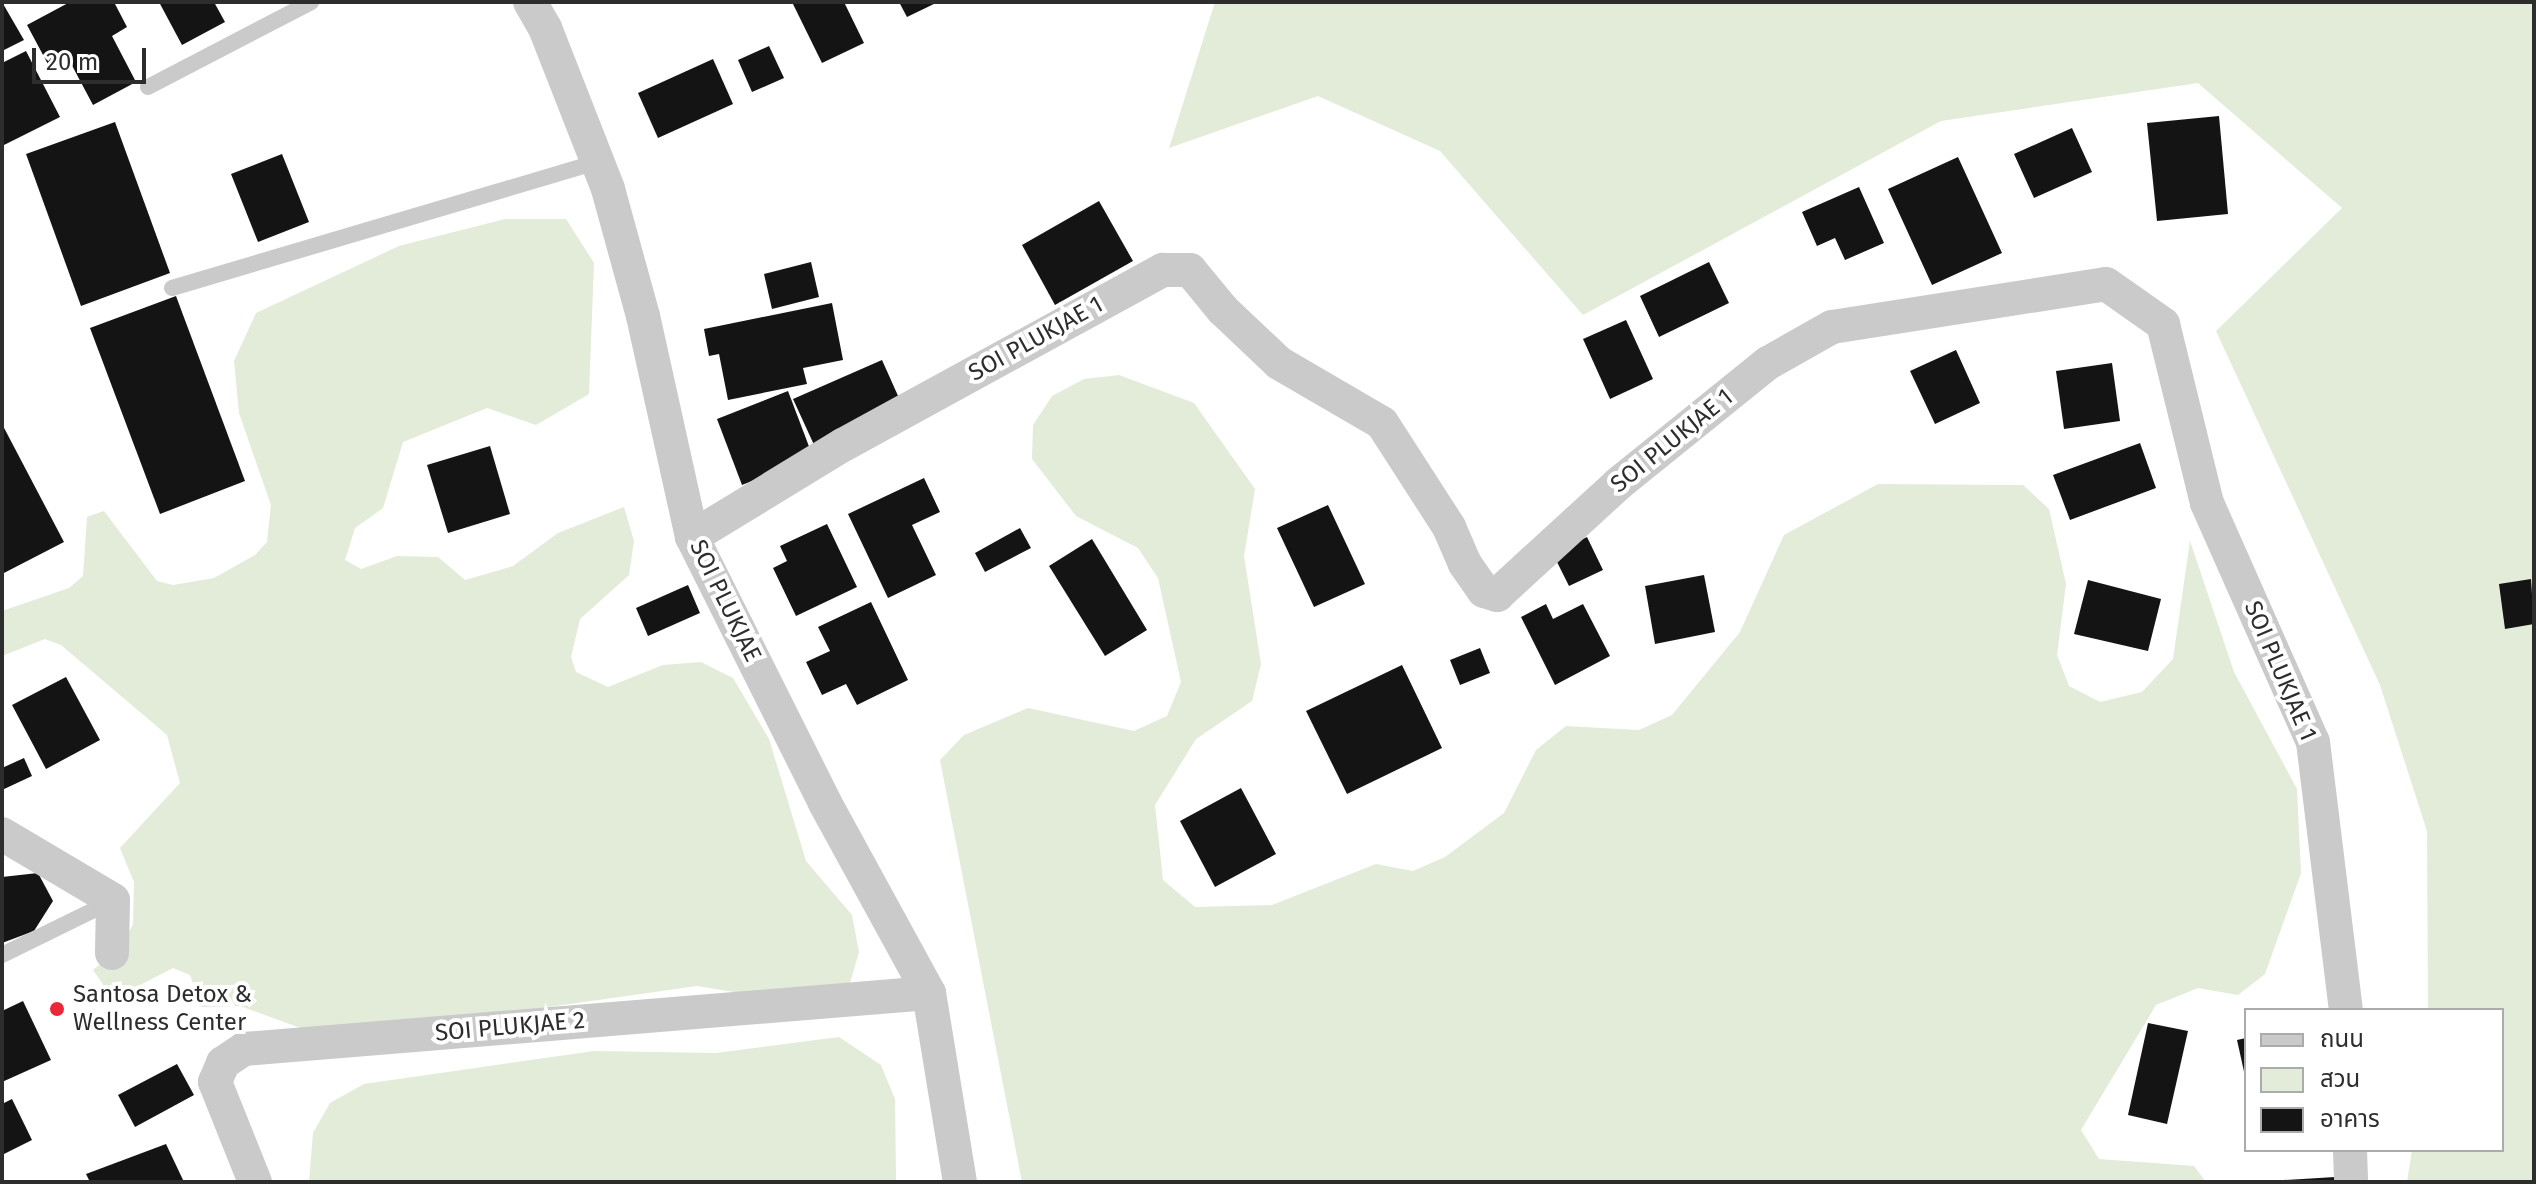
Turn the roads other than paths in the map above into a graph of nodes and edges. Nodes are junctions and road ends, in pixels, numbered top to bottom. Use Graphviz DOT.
graph roads {
  1 [pos="311,2"];
  2 [pos="530,2"];
  3 [pos="148,87"];
  4 [pos="597,162"];
  5 [pos="172,288"];
  6 [pos="692,537"];
  7 [pos="2,834"];
  8 [pos="113,900"];
  9 [pos="112,953"];
  10 [pos="2,955"];
  11 [pos="929,993"];
  12 [pos="2346,1008"];
  13 [pos="2350,1152"];
  14 [pos="255,1182"];
  15 [pos="960,1182"];
  16 [pos="2351,1182"];
  1 -- 3 [label="lane"];
  2 -- 4 [label="street, SOI PLUKJAE"];
  4 -- 5 [label="lane"];
  4 -- 6 [label="street, SOI PLUKJAE"];
  6 -- 11 [label="street, SOI PLUKJAE"];
  6 -- 12 [label="street, SOI PLUKJAE 1"];
  7 -- 8 [label="street"];
  8 -- 9 [label="street"];
  8 -- 10 [label="lane"];
  11 -- 14 [label="street, SOI PLUKJAE 2"];
  11 -- 15 [label="street, SOI PLUKJAE"];
  13 -- 16 [label="street"];
}
